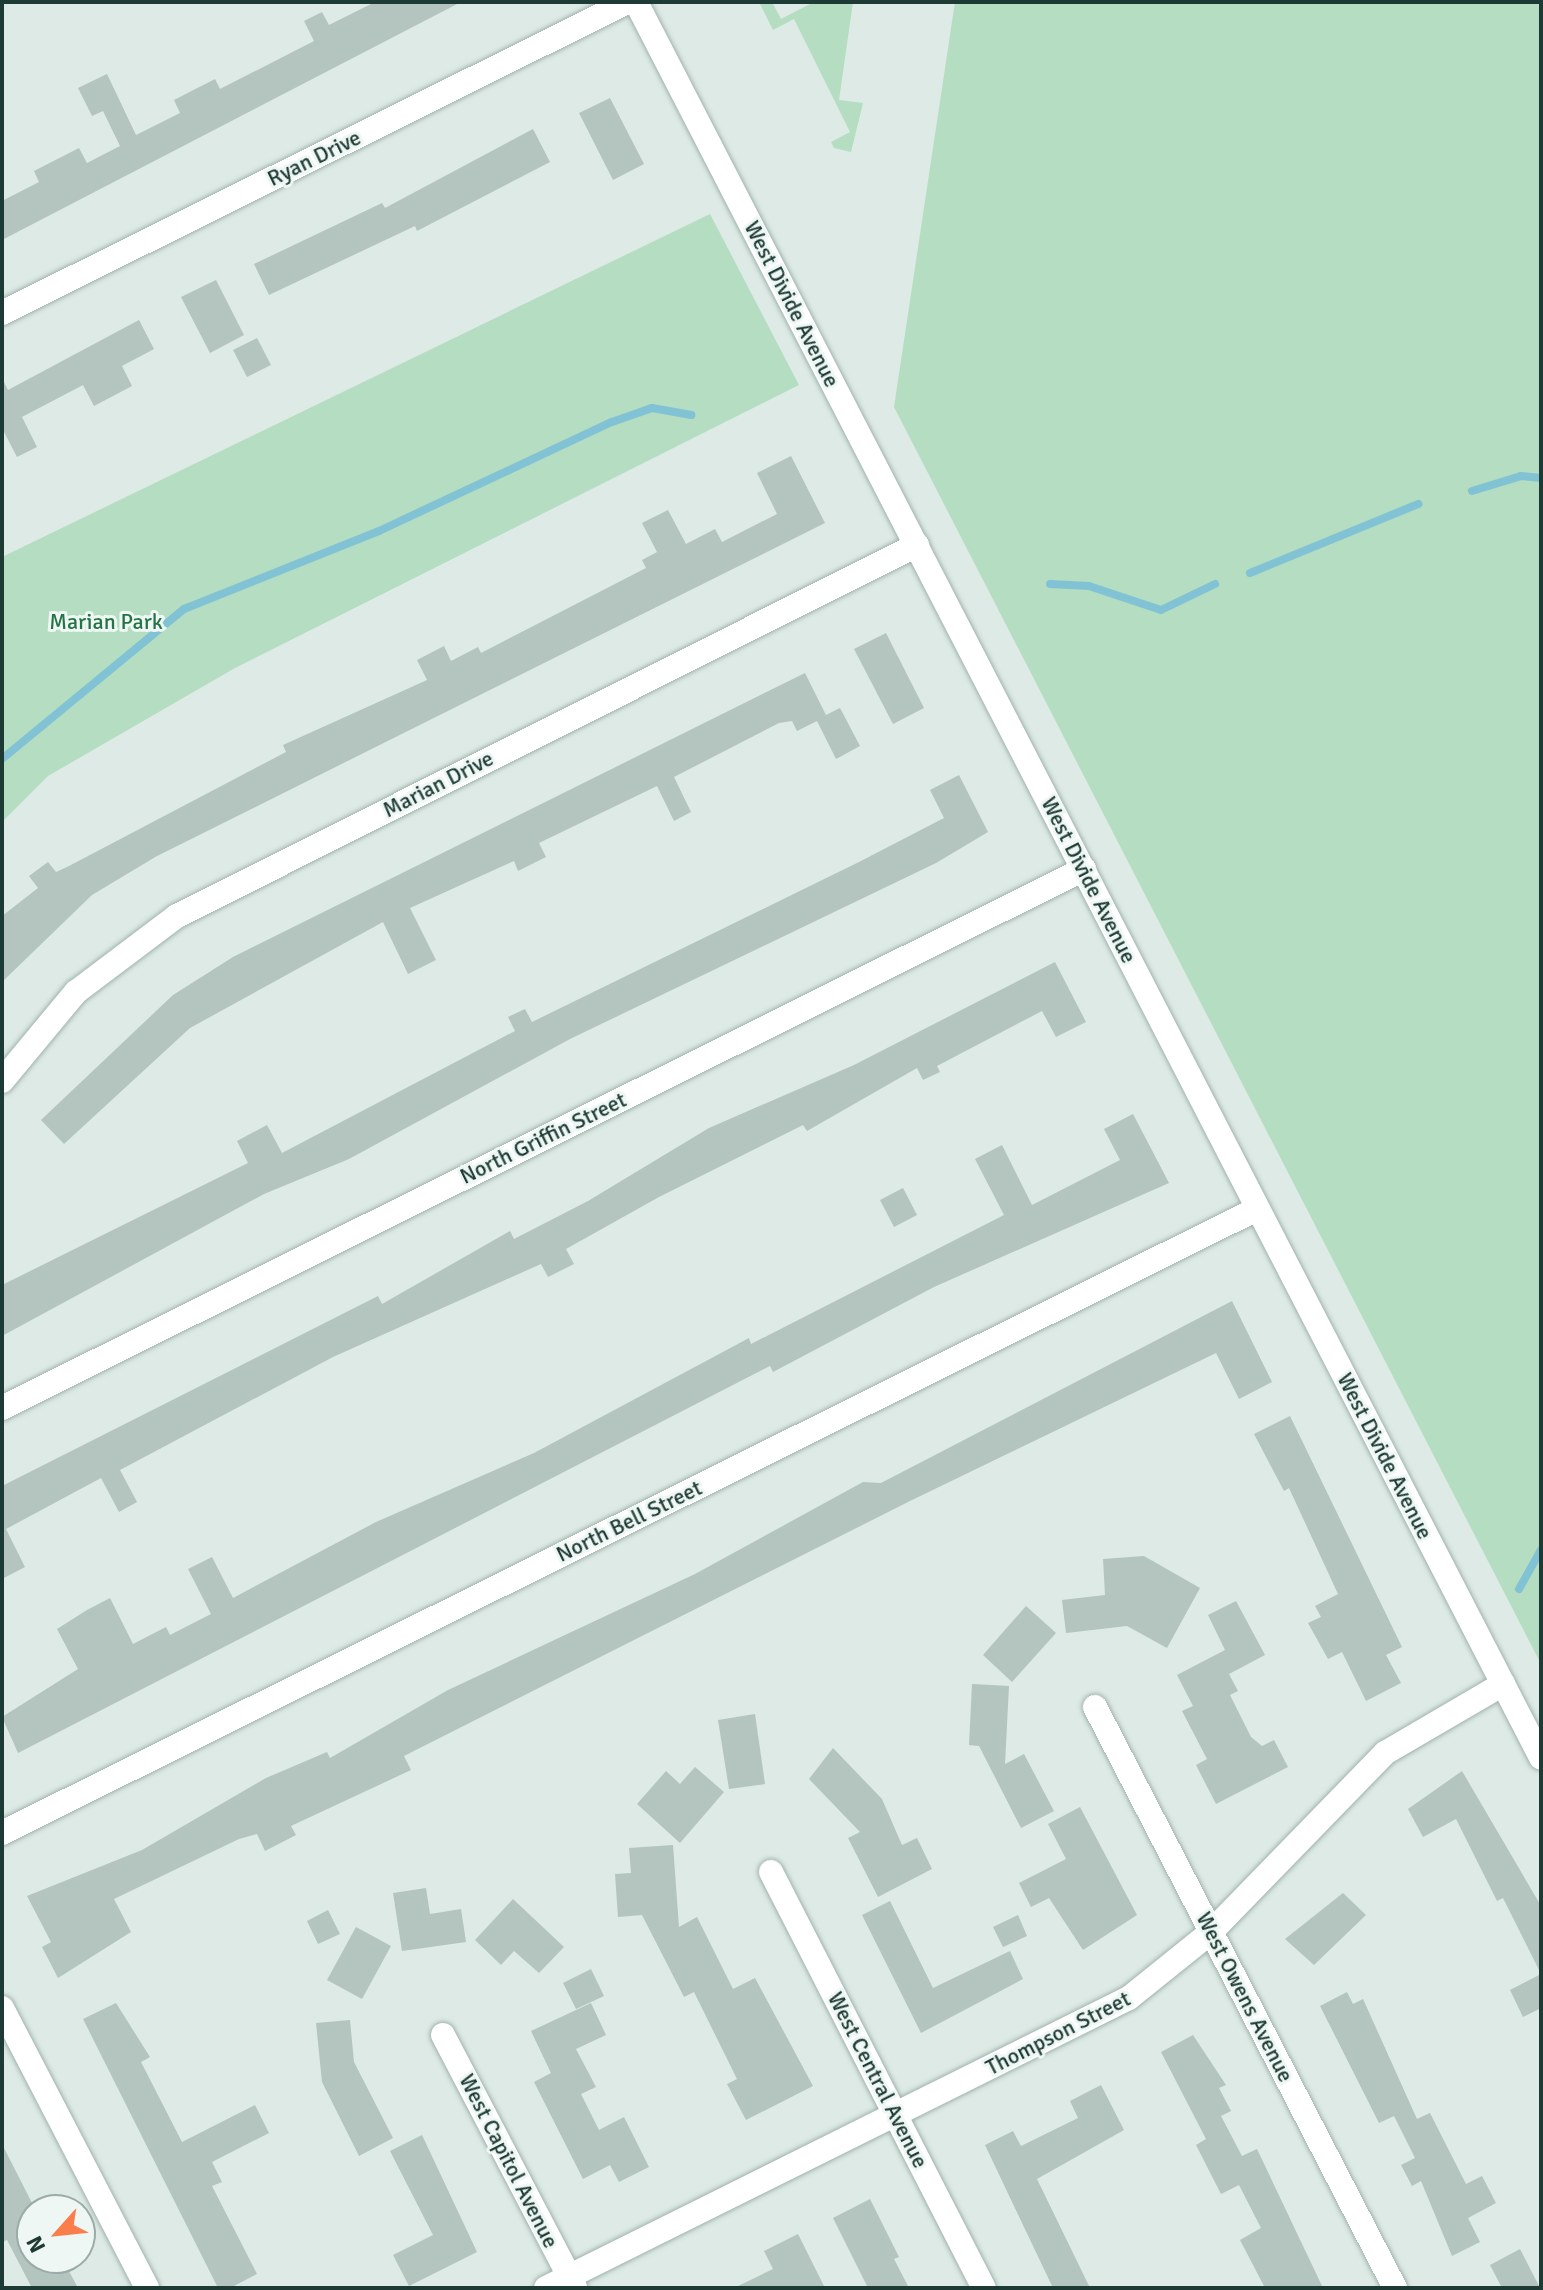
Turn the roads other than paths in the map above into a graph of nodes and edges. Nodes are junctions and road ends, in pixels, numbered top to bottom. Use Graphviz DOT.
graph roads {
  1 [pos="627,2"];
  2 [pos="636,2"];
  3 [pos="2,313"];
  4 [pos="917,545"];
  5 [pos="1084,869"];
  6 [pos="2,1081"];
  7 [pos="1257,1209"];
  8 [pos="2,1408"];
  9 [pos="1503,1684"];
  10 [pos="1095,1707"];
  11 [pos="1541,1758"];
  12 [pos="2,1833"];
  13 [pos="771,1872"];
  14 [pos="1211,1932"];
  15 [pos="2,2008"];
  16 [pos="443,2035"];
  17 [pos="896,2115"];
  18 [pos="572,2282"];
  19 [pos="147,2288"];
  20 [pos="546,2288"];
  21 [pos="984,2288"];
  22 [pos="1395,2288"];
  1 -- 3 [label="street, Ryan Drive"];
  2 -- 4 [label="street, West Divide Avenue"];
  4 -- 5 [label="street, West Divide Avenue"];
  4 -- 6 [label="street, Marian Drive"];
  5 -- 7 [label="street, West Divide Avenue"];
  5 -- 8 [label="street, North Griffin Street"];
  7 -- 9 [label="street, West Divide Avenue"];
  7 -- 12 [label="street, North Bell Street"];
  9 -- 11 [label="street, West Divide Avenue"];
  9 -- 14 [label="street, Thompson Street"];
  10 -- 14 [label="street, West Owens Avenue"];
  13 -- 17 [label="street, West Central Avenue"];
  14 -- 17 [label="street, Thompson Street"];
  14 -- 22 [label="street, West Owens Avenue"];
  15 -- 19 [label="street"];
  16 -- 18 [label="street, West Capitol Avenue"];
  17 -- 18 [label="street, Thompson Street"];
  17 -- 21 [label="street, West Central Avenue"];
  18 -- 20 [label="street, Thompson Street"];
}
